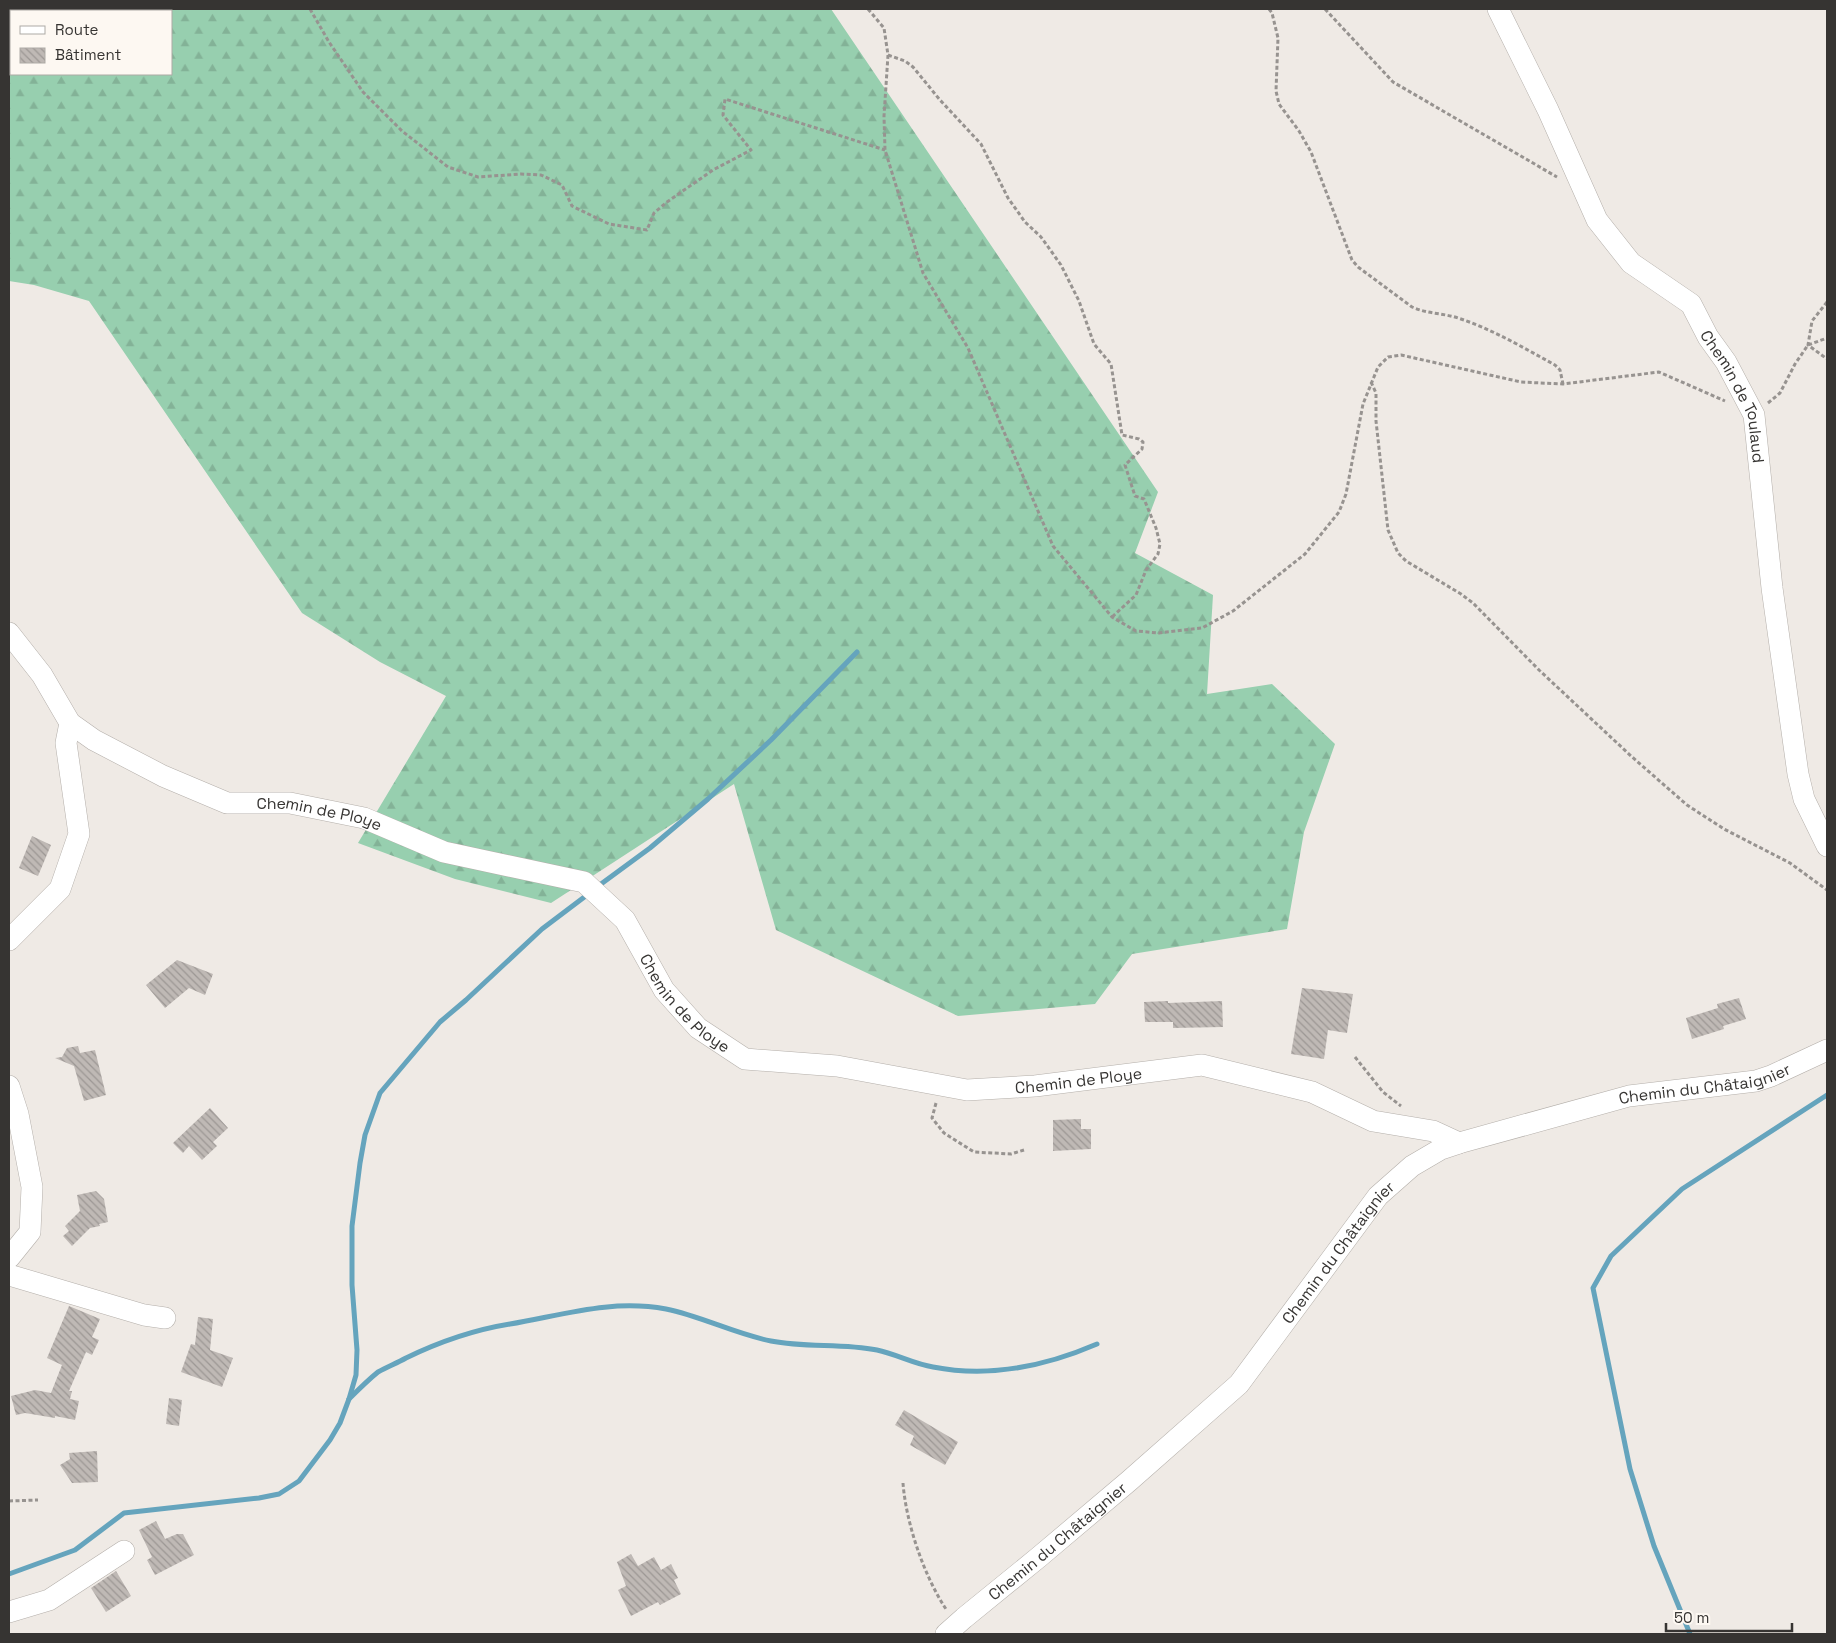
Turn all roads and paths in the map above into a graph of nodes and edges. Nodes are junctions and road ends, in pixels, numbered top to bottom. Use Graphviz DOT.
graph roads {
  1 [pos="310,9"];
  2 [pos="868,9"];
  3 [pos="1269,9"];
  4 [pos="1325,9"];
  5 [pos="1498,9"];
  6 [pos="888,55"];
  7 [pos="885,150"];
  8 [pos="1562,180"];
  9 [pos="1827,302"];
  10 [pos="1827,338"];
  11 [pos="1808,345"];
  12 [pos="1827,359"];
  13 [pos="1371,382"];
  14 [pos="1564,384"];
  15 [pos="1754,415"];
  16 [pos="1112,617"];
  17 [pos="9,633"];
  18 [pos="70,723"];
  19 [pos="1827,846"];
  20 [pos="1827,890"];
  21 [pos="9,940"];
  22 [pos="1827,1050"];
  23 [pos="1355,1057"];
  24 [pos="939,1085"];
  25 [pos="9,1086"];
  26 [pos="1404,1109"];
  27 [pos="1459,1143"];
  28 [pos="1024,1150"];
  29 [pos="9,1258"];
  30 [pos="9,1274"];
  31 [pos="165,1318"];
  32 [pos="903,1482"];
  33 [pos="38,1500"];
  34 [pos="9,1501"];
  35 [pos="124,1551"];
  36 [pos="9,1612"];
  37 [pos="951,1629"];
  1 -- 7 [label="path"];
  2 -- 6 [label="path"];
  3 -- 14 [label="path"];
  4 -- 8 [label="path"];
  5 -- 15 [label="street, Chemin de Toulaud"];
  6 -- 7 [label="path"];
  6 -- 16 [label="path"];
  7 -- 16 [label="path"];
  9 -- 11 [label="path"];
  10 -- 11 [label="path"];
  11 -- 12 [label="path"];
  11 -- 15 [label="path"];
  13 -- 14 [label="path"];
  13 -- 16 [label="path"];
  13 -- 20 [label="path"];
  14 -- 15 [label="path"];
  15 -- 19 [label="street, Chemin de Toulaud"];
  17 -- 18 [label="street, Chemin de Ploye"];
  18 -- 21 [label="street"];
  18 -- 24 [label="street, Chemin de Ploye"];
  22 -- 27 [label="street, Chemin du Châtaignier"];
  23 -- 26 [label="path"];
  24 -- 27 [label="street, Chemin de Ploye"];
  24 -- 28 [label="path"];
  25 -- 29 [label="street"];
  27 -- 37 [label="street, Chemin du Châtaignier"];
  30 -- 31 [label="street"];
  32 -- 37 [label="path"];
  33 -- 34 [label="path"];
  35 -- 36 [label="street"];
}
